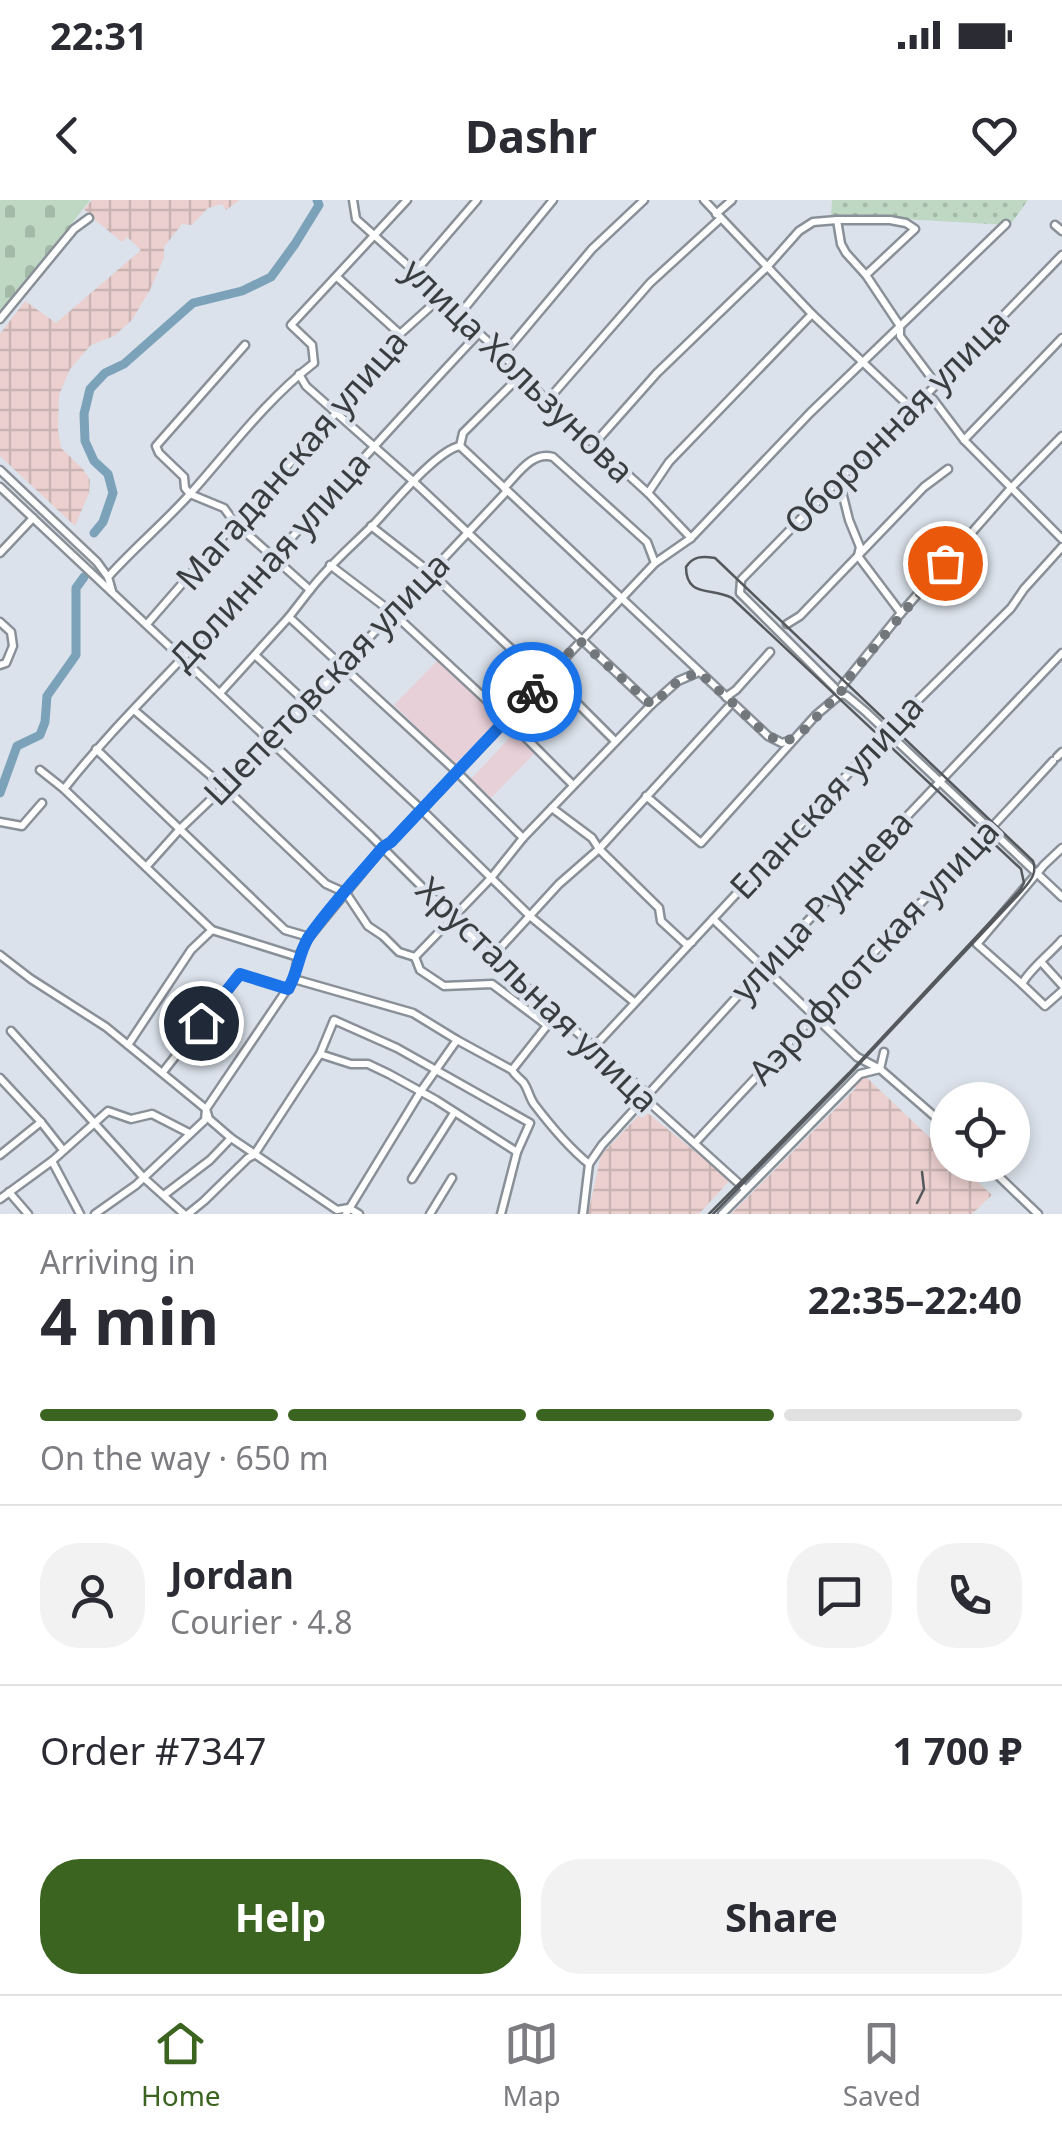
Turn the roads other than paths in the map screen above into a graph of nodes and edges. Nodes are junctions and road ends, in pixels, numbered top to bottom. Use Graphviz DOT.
graph roads {
  1 [pos="353,200"];
  2 [pos="407,200"];
  3 [pos="478,200"];
  4 [pos="553,200"];
  5 [pos="644,200"];
  6 [pos="704,200"];
  7 [pos="732,200"];
  8 [pos="718,216"];
  9 [pos="89,218"];
  10 [pos="837,220"];
  11 [pos="1006,224"];
  12 [pos="375,236"];
  13 [pos="1062,256"];
  14 [pos="767,267"];
  15 [pos="416,272"];
  16 [pos="866,275"];
  17 [pos="337,277"];
  18 [pos="440,298"];
  19 [pos="459,314"];
  20 [pos="812,314"];
  21 [pos="0,319"];
  22 [pos="900,326"];
  23 [pos="400,334"];
  24 [pos="478,334"];
  25 [pos="1062,338"];
  26 [pos="245,345"];
  27 [pos="503,355"];
  28 [pos="863,362"];
  29 [pos="299,374"];
  30 [pos="521,374"];
  31 [pos="936,384"];
  32 [pos="924,395"];
  33 [pos="547,401"];
  34 [pos="910,406"];
  35 [pos="337,412"];
  36 [pos="1062,436"];
  37 [pos="964,440"];
  38 [pos="594,444"];
  39 [pos="374,446"];
  40 [pos="460,446"];
  41 [pos="948,469"];
  42 [pos="0,470"];
  43 [pos="839,479"];
  44 [pos="413,482"];
  45 [pos="0,487"];
  46 [pos="1011,488"];
  47 [pos="506,489"];
  48 [pos="648,493"];
  49 [pos="190,494"];
  50 [pos="33,518"];
  51 [pos="236,523"];
  52 [pos="371,526"];
  53 [pos="467,534"];
  54 [pos="691,538"];
  55 [pos="1062,540"];
  56 [pos="0,552"];
  57 [pos="858,556"];
  58 [pos="274,557"];
  59 [pos="654,563"];
  60 [pos="330,565"];
  61 [pos="431,573"];
  62 [pos="108,577"];
  63 [pos="310,590"];
  64 [pos="113,592"];
  65 [pos="620,598"];
  66 [pos="393,614"];
  67 [pos="901,614"];
  68 [pos="289,617"];
  69 [pos="0,622"];
  70 [pos="147,624"];
  71 [pos="786,624"];
  72 [pos="580,641"];
  73 [pos="770,652"];
  74 [pos="1062,653"];
  75 [pos="255,655"];
  76 [pos="183,658"];
  77 [pos="343,664"];
  78 [pos="0,665"];
  79 [pos="699,672"];
  80 [pos="546,678"];
  81 [pos="220,693"];
  82 [pos="841,694"];
  83 [pos="729,700"];
  84 [pos="308,703"];
  85 [pos="652,705"];
  86 [pos="134,710"];
  87 [pos="507,719"];
  88 [pos="886,733"];
  89 [pos="795,739"];
  90 [pos="271,742"];
  91 [pos="616,742"];
  92 [pos="96,748"];
  93 [pos="1058,757"];
  94 [pos="40,770"];
  95 [pos="457,772"];
  96 [pos="939,781"];
  97 [pos="573,785"];
  98 [pos="224,787"];
  99 [pos="64,789"];
  100 [pos="646,796"];
  101 [pos="42,803"];
  102 [pos="552,808"];
  103 [pos="422,810"];
  104 [pos="0,822"];
  105 [pos="180,829"];
  106 [pos="991,829"];
  107 [pos="524,838"];
  108 [pos="383,847"];
  109 [pos="1062,848"];
  110 [pos="599,850"];
  111 [pos="146,868"];
  112 [pos="1038,874"];
  113 [pos="491,878"];
  114 [pos="346,893"];
  115 [pos="1062,896"];
  116 [pos="454,917"];
  117 [pos="531,917"];
  118 [pos="713,919"];
  119 [pos="212,930"];
  120 [pos="309,938"];
  121 [pos="1062,940"];
  122 [pos="693,941"];
  123 [pos="0,955"];
  124 [pos="298,957"];
  125 [pos="414,957"];
  126 [pos="492,957"];
  127 [pos="1042,963"];
  128 [pos="764,966"];
  129 [pos="294,980"];
  130 [pos="1022,984"];
  131 [pos="1062,988"];
  132 [pos="288,989"];
  133 [pos="634,1002"];
  134 [pos="558,1013"];
  135 [pos="813,1014"];
  136 [pos="548,1026"];
  137 [pos="10,1031"];
  138 [pos="456,1040"];
  139 [pos="128,1045"];
  140 [pos="593,1048"];
  141 [pos="884,1052"];
  142 [pos="320,1054"];
  143 [pos="880,1068"];
  144 [pos="437,1070"];
  145 [pos="512,1070"];
  146 [pos="162,1072"];
  147 [pos="0,1078"];
  148 [pos="421,1092"];
  149 [pos="648,1094"];
  150 [pos="206,1109"];
  151 [pos="930,1112"];
  152 [pos="454,1113"];
  153 [pos="41,1122"];
  154 [pos="94,1125"];
  155 [pos="189,1133"];
  156 [pos="232,1138"];
  157 [pos="695,1143"];
  158 [pos="63,1150"];
  159 [pos="517,1152"];
  160 [pos="0,1155"];
  161 [pos="254,1155"];
  162 [pos="52,1161"];
  163 [pos="588,1164"];
  164 [pos="144,1178"];
  165 [pos="452,1178"];
  166 [pos="412,1180"];
  167 [pos="1005,1182"];
  168 [pos="745,1189"];
  169 [pos="10,1192"];
  170 [pos="164,1196"];
  171 [pos="0,1200"];
  172 [pos="347,1211"];
  173 [pos="28,1214"];
  174 [pos="80,1214"];
  175 [pos="94,1214"];
  176 [pos="186,1214"];
  177 [pos="359,1214"];
  178 [pos="430,1214"];
  179 [pos="500,1214"];
  180 [pos="582,1214"];
  181 [pos="722,1214"];
  182 [pos="1038,1214"];
  1 -- 12 [label="street, улица Хользунова"];
  2 -- 12 [label="street"];
  3 -- 15 [label="street"];
  4 -- 19 [label="street"];
  5 -- 27 [label="street"];
  6 -- 8 [label="street"];
  7 -- 8 [label="street"];
  8 -- 14 [label="street"];
  8 -- 33 [label="street"];
  9 -- 21 [label="street"];
  10 -- 14 [label="street"];
  10 -- 16 [label="street"];
  10 -- 16 [label="street"];
  11 -- 22 [label="street"];
  12 -- 15 [label="street, улица Хользунова"];
  12 -- 17 [label="street"];
  13 -- 31 [label="street, Оборонная улица"];
  14 -- 20 [label="street"];
  14 -- 38 [label="street"];
  15 -- 18 [label="street, улица Хользунова"];
  16 -- 22 [label="street"];
  17 -- 23 [label="street"];
  17 -- 29 [label="street"];
  18 -- 19 [label="street, улица Хользунова"];
  18 -- 23 [label="street, Магаданская улица"];
  19 -- 24 [label="street, улица Хользунова"];
  20 -- 28 [label="street"];
  20 -- 48 [label="street"];
  22 -- 28 [label="street"];
  22 -- 31 [label="street"];
  23 -- 35 [label="street, Магаданская улица"];
  24 -- 27 [label="street, улица Хользунова"];
  24 -- 39 [label="street, Долинная улица"];
  25 -- 37 [label="street"];
  26 -- 49 [label="street"];
  27 -- 30 [label="street, улица Хользунова"];
  28 -- 34 [label="street"];
  28 -- 54 [label="street"];
  29 -- 35 [label="street"];
  29 -- 49 [label="street"];
  30 -- 33 [label="street, улица Хользунова"];
  30 -- 40 [label="street"];
  31 -- 32 [label="street, Оборонная улица"];
  32 -- 34 [label="street, Оборонная улица"];
  32 -- 37 [label="street"];
  33 -- 38 [label="street, улица Хользунова"];
  34 -- 43 [label="street, Оборонная улица"];
  35 -- 39 [label="street"];
  35 -- 51 [label="street, Магаданская улица"];
  36 -- 46 [label="street"];
  37 -- 46 [label="street"];
  38 -- 48 [label="street, улица Хользунова"];
  39 -- 44 [label="street"];
  39 -- 58 [label="street, Долинная улица"];
  40 -- 44 [label="street"];
  40 -- 47 [label="street"];
  41 -- 57 [label="street"];
  42 -- 62 [label="street, Хрустальная улица"];
  43 -- 57 [label="street"];
  43 -- 82 [label="street, Оборонная улица"];
  44 -- 52 [label="street"];
  44 -- 53 [label="street"];
  45 -- 50 [label="street, Хрустальная улица"];
  46 -- 55 [label="street"];
  46 -- 67 [label="street"];
  47 -- 53 [label="street, Шепетовская улица"];
  47 -- 59 [label="street, Шепетовская улица"];
  47 -- 65 [label="street"];
  48 -- 54 [label="street, улица Хользунова"];
  49 -- 51 [label="street"];
  49 -- 62 [label="street"];
  50 -- 56 [label="street"];
  50 -- 64 [label="street, Хрустальная улица"];
  51 -- 58 [label="street"];
  51 -- 70 [label="street, Магаданская улица"];
  52 -- 60 [label="street"];
  52 -- 61 [label="street"];
  53 -- 61 [label="street, Шепетовская улица"];
  53 -- 72 [label="street"];
  54 -- 59 [label="street"];
  55 -- 88 [label="street, Еланская улица"];
  57 -- 67 [label="street"];
  57 -- 71 [label="street"];
  58 -- 63 [label="street"];
  58 -- 76 [label="street, Долинная улица"];
  59 -- 65 [label="street"];
  60 -- 63 [label="street"];
  60 -- 66 [label="street"];
  61 -- 66 [label="street, Шепетовская улица"];
  61 -- 80 [label="street"];
  62 -- 64 [label="street, Хрустальная улица"];
  63 -- 68 [label="street"];
  64 -- 70 [label="street, Хрустальная улица"];
  65 -- 72 [label="street"];
  65 -- 79 [label="street"];
  66 -- 77 [label="street, Шепетовская улица"];
  66 -- 87 [label="street"];
  67 -- 82 [label="street"];
  68 -- 75 [label="street"];
  68 -- 77 [label="street"];
  69 -- 78 [label="street"];
  70 -- 76 [label="street, Хрустальная улица"];
  72 -- 80 [label="street"];
  72 -- 85 [label="street"];
  73 -- 83 [label="street"];
  74 -- 96 [label="street, улица Руднева"];
  75 -- 81 [label="street"];
  75 -- 84 [label="street"];
  76 -- 81 [label="street, Хрустальная улица"];
  76 -- 86 [label="street, Долинная улица"];
  77 -- 84 [label="street, Шепетовская улица"];
  77 -- 95 [label="street"];
  79 -- 83 [label="street"];
  79 -- 85 [label="street"];
  80 -- 87 [label="street"];
  80 -- 91 [label="street"];
  81 -- 90 [label="street, Хрустальная улица"];
  82 -- 88 [label="street"];
  82 -- 89 [label="street"];
  83 -- 89 [label="street"];
  83 -- 100 [label="street"];
  84 -- 90 [label="street, Шепетовская улица"];
  84 -- 103 [label="street"];
  85 -- 91 [label="street"];
  86 -- 92 [label="street, Долинная улица"];
  86 -- 98 [label="street"];
  87 -- 95 [label="street"];
  87 -- 97 [label="street"];
  88 -- 96 [label="street"];
  88 -- 118 [label="street, Еланская улица"];
  89 -- 100 [label="street"];
  90 -- 98 [label="street, Шепетовская улица"];
  90 -- 108 [label="street, Хрустальная улица"];
  91 -- 97 [label="street"];
  92 -- 99 [label="street, Долинная улица"];
  92 -- 105 [label="street"];
  93 -- 106 [label="street, Аэрофлотская улица"];
  94 -- 99 [label="street"];
  95 -- 103 [label="street"];
  95 -- 107 [label="street"];
  96 -- 106 [label="street"];
  96 -- 128 [label="street, улица Руднева"];
  97 -- 102 [label="street"];
  98 -- 105 [label="street, Шепетовская улица"];
  98 -- 114 [label="street"];
  99 -- 111 [label="street"];
  100 -- 110 [label="street"];
  101 -- 104 [label="street"];
  102 -- 107 [label="street"];
  102 -- 110 [label="street"];
  103 -- 108 [label="street"];
  103 -- 113 [label="street"];
  105 -- 111 [label="street, Шепетовская улица"];
  105 -- 120 [label="street"];
  106 -- 112 [label="street"];
  106 -- 135 [label="street, Аэрофлотская улица"];
  107 -- 113 [label="street"];
  108 -- 114 [label="street"];
  108 -- 116 [label="street, Хрустальная улица"];
  109 -- 112 [label="street"];
  110 -- 117 [label="street"];
  110 -- 122 [label="street"];
  111 -- 119 [label="street"];
  112 -- 115 [label="street"];
  112 -- 130 [label="street"];
  113 -- 116 [label="street"];
  113 -- 117 [label="street"];
  114 -- 120 [label="street"];
  114 -- 125 [label="street"];
  116 -- 125 [label="street"];
  116 -- 126 [label="street, Хрустальная улица"];
  117 -- 126 [label="street"];
  117 -- 133 [label="street"];
  118 -- 122 [label="street, Еланская улица"];
  118 -- 128 [label="street"];
  119 -- 124 [label="street"];
  119 -- 139 [label="street"];
  120 -- 124 [label="street"];
  121 -- 127 [label="street"];
  122 -- 133 [label="street, Еланская улица"];
  123 -- 139 [label="street"];
  124 -- 129 [label="street"];
  125 -- 136 [label="street"];
  126 -- 134 [label="street, Хрустальная улица"];
  127 -- 130 [label="street"];
  127 -- 131 [label="street"];
  128 -- 135 [label="street"];
  128 -- 149 [label="street, улица Руднева"];
  129 -- 132 [label="street"];
  129 -- 138 [label="street"];
  130 -- 131 [label="street"];
  132 -- 146 [label="street"];
  132 -- 150 [label="street"];
  133 -- 140 [label="street, Еланская улица"];
  134 -- 136 [label="street"];
  134 -- 140 [label="street, Хрустальная улица"];
  135 -- 143 [label="street"];
  135 -- 157 [label="street, Аэрофлотская улица"];
  136 -- 145 [label="street"];
  137 -- 154 [label="street"];
  138 -- 144 [label="street"];
  138 -- 145 [label="street"];
  139 -- 146 [label="street"];
  140 -- 149 [label="street, Хрустальная улица"];
  141 -- 143 [label="street"];
  142 -- 144 [label="street"];
  142 -- 148 [label="street"];
  142 -- 161 [label="street"];
  143 -- 151 [label="street"];
  143 -- 168 [label="street"];
  144 -- 148 [label="street"];
  144 -- 159 [label="street"];
  145 -- 163 [label="street"];
  146 -- 150 [label="street"];
  147 -- 153 [label="street"];
  148 -- 152 [label="street"];
  148 -- 172 [label="street"];
  149 -- 157 [label="street, Хрустальная улица"];
  149 -- 163 [label="street, улица Руднева"];
  150 -- 155 [label="street"];
  150 -- 156 [label="street"];
  152 -- 159 [label="street"];
  152 -- 166 [label="street"];
  153 -- 158 [label="street"];
  153 -- 160 [label="street"];
  154 -- 155 [label="street"];
  154 -- 158 [label="street"];
  154 -- 164 [label="street"];
  155 -- 164 [label="street"];
  156 -- 161 [label="street"];
  156 -- 170 [label="street"];
  157 -- 168 [label="street, Хрустальная улица"];
  158 -- 162 [label="street"];
  159 -- 179 [label="street"];
  161 -- 172 [label="street"];
  161 -- 176 [label="street"];
  162 -- 169 [label="street"];
  162 -- 174 [label="street"];
  163 -- 180 [label="street"];
  164 -- 170 [label="street"];
  164 -- 175 [label="street"];
  165 -- 178 [label="street"];
  167 -- 182 [label="street"];
  168 -- 181 [label="street"];
  169 -- 171 [label="street"];
  169 -- 173 [label="street"];
  170 -- 176 [label="street"];
  172 -- 177 [label="street"];
}
